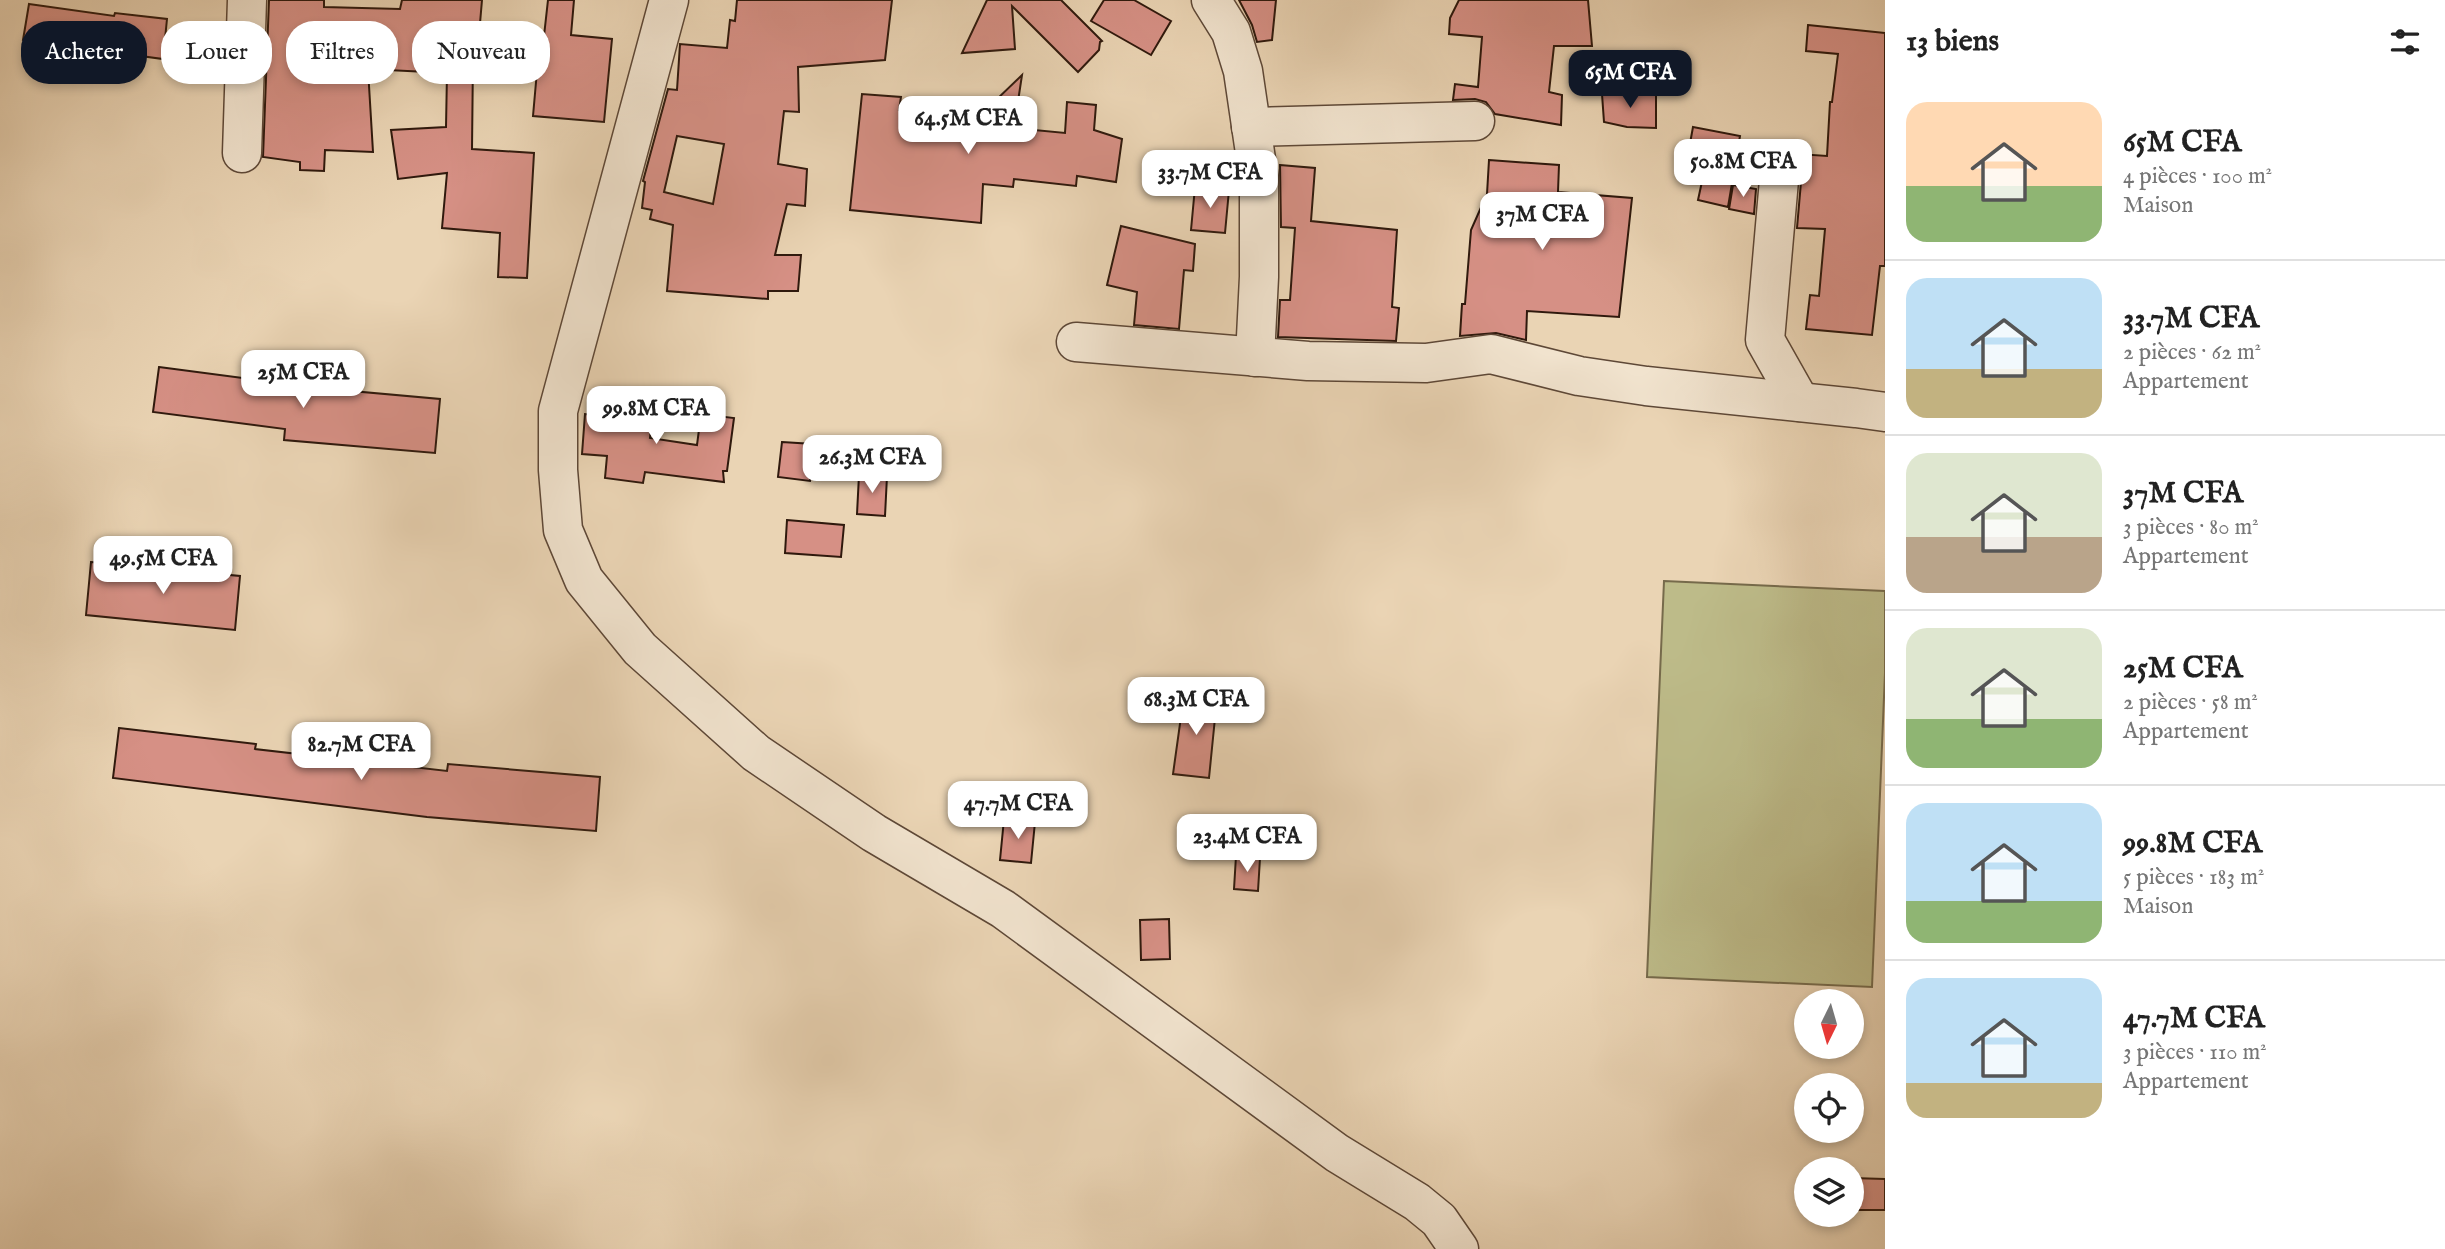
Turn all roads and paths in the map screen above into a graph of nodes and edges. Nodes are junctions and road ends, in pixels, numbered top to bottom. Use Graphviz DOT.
graph roads {
  1 [pos="247,0"];
  2 [pos="669,0"];
  3 [pos="1211,0"];
  4 [pos="1475,121"];
  5 [pos="1251,127"];
  6 [pos="242,153"];
  7 [pos="1779,180"];
  8 [pos="1076,342"];
  9 [pos="1255,357"];
  10 [pos="1800,402"];
  11 [pos="1885,412"];
  12 [pos="1459,1249"];
  1 -- 6 [label="street"];
  2 -- 12 [label="street"];
  3 -- 5 [label="street"];
  4 -- 5 [label="street"];
  5 -- 9 [label="street"];
  7 -- 10 [label="street"];
  8 -- 9 [label="street"];
  9 -- 10 [label="street"];
  10 -- 11 [label="street"];
}
